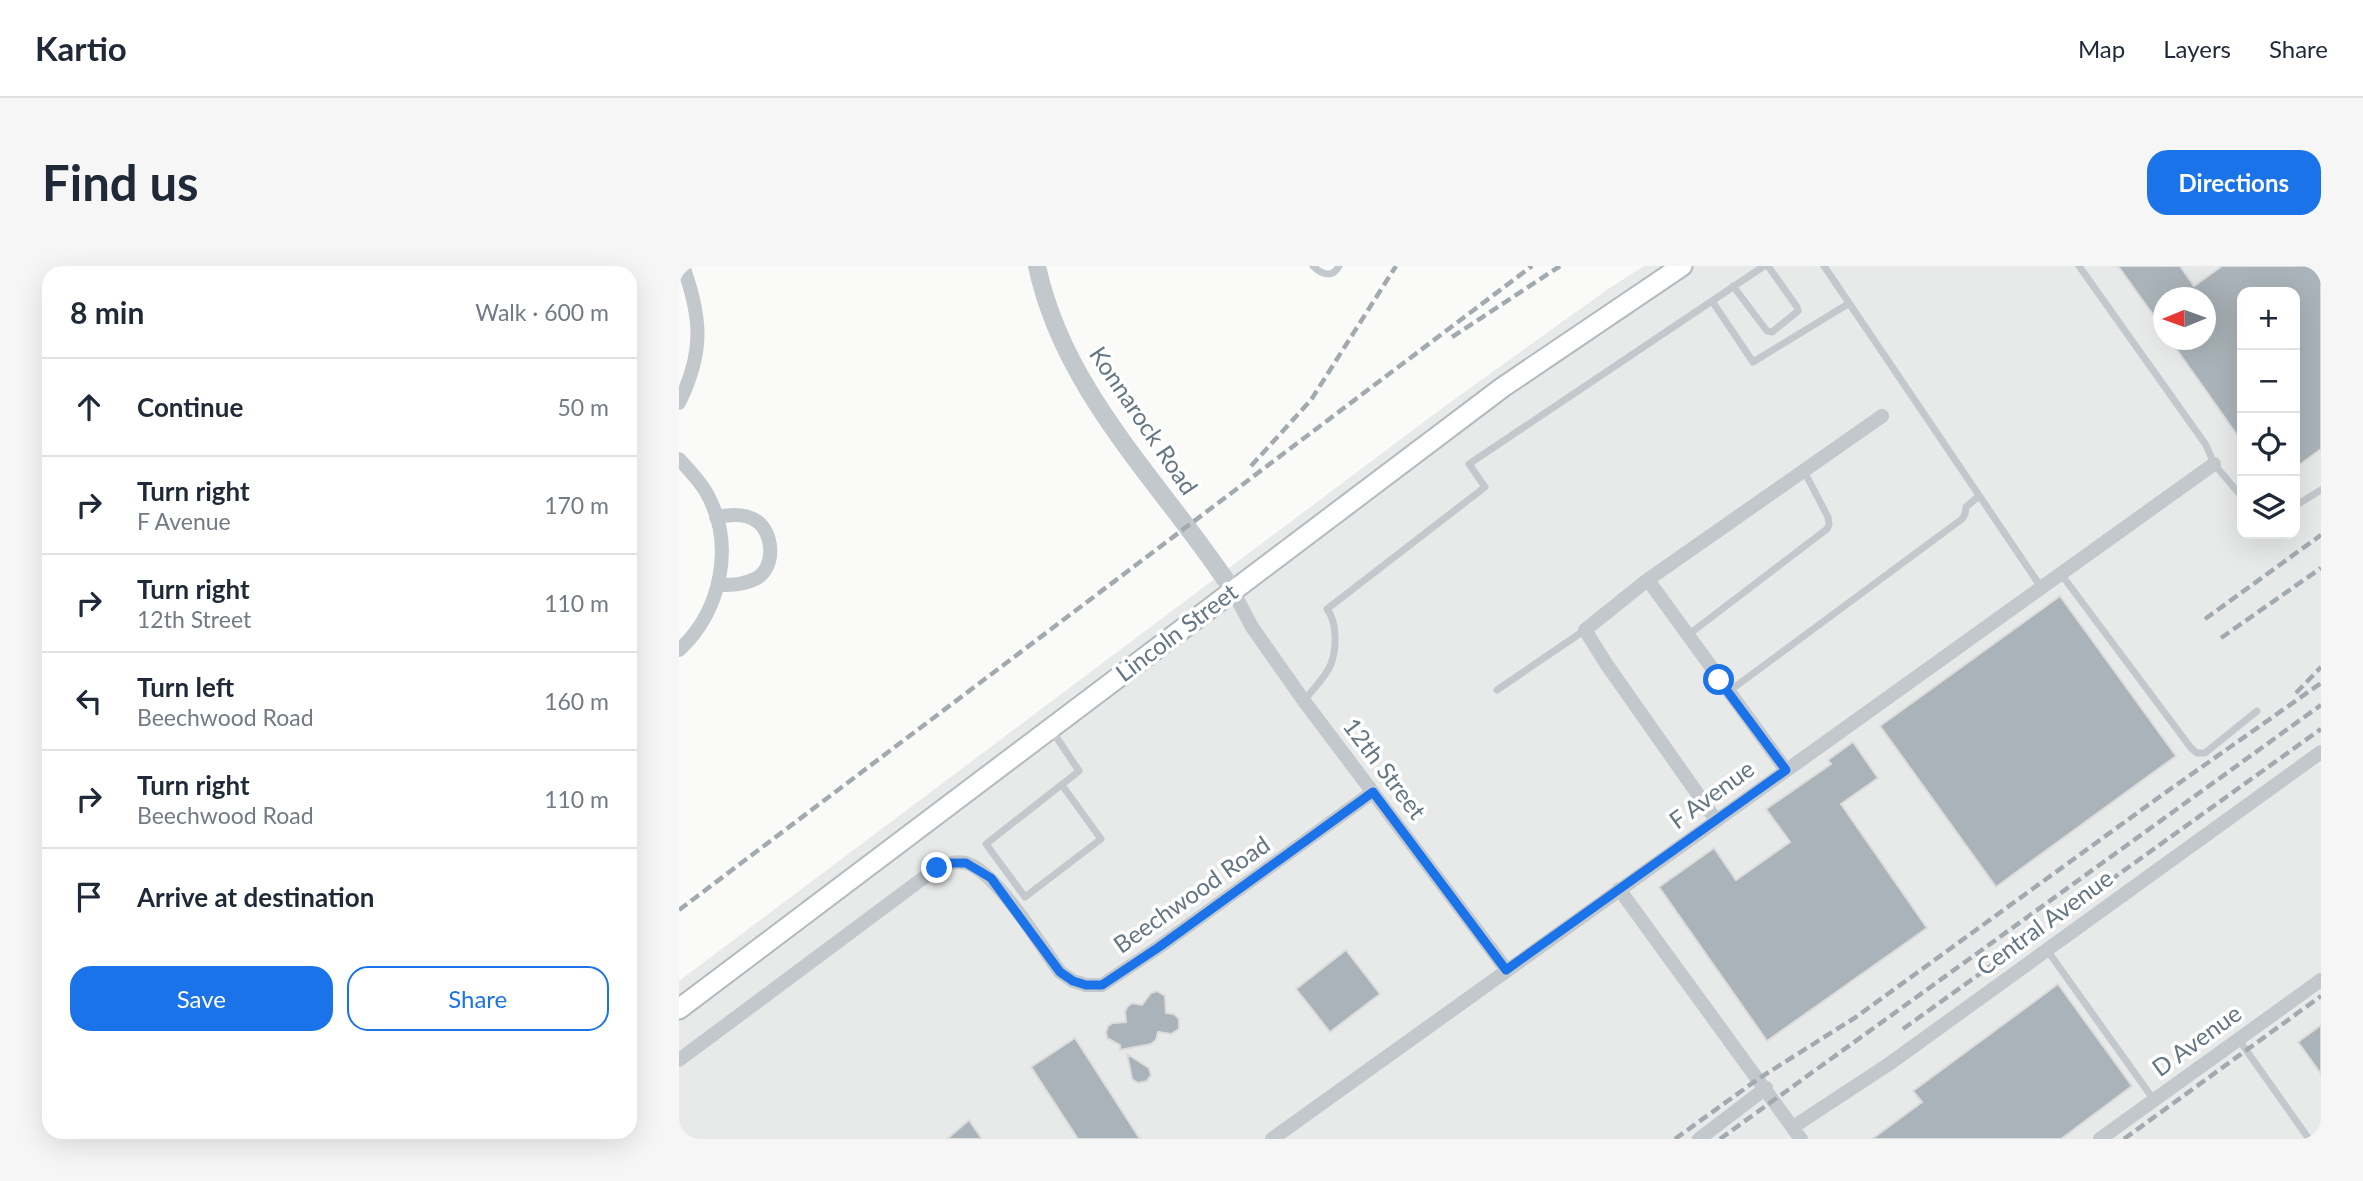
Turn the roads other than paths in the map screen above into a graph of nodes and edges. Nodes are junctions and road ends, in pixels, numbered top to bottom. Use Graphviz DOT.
graph roads {
  1 [pos="683,266"];
  2 [pos="1037,266"];
  3 [pos="1313,266"];
  4 [pos="1339,266"];
  5 [pos="1682,266"];
  6 [pos="1766,266"];
  7 [pos="1824,266"];
  8 [pos="2079,266"];
  9 [pos="1733,286"];
  10 [pos="1711,301"];
  11 [pos="1848,303"];
  12 [pos="679,403"];
  13 [pos="1882,416"];
  14 [pos="679,459"];
  15 [pos="2214,464"];
  16 [pos="1804,471"];
  17 [pos="2321,489"];
  18 [pos="2237,491"];
  19 [pos="1979,496"];
  20 [pos="2300,503"];
  21 [pos="716,517"];
  22 [pos="2061,574"];
  23 [pos="1648,580"];
  24 [pos="719,585"];
  25 [pos="2042,587"];
  26 [pos="1233,591"];
  27 [pos="1585,630"];
  28 [pos="1688,635"];
  29 [pos="679,650"];
  30 [pos="1497,690"];
  31 [pos="1728,692"];
  32 [pos="1304,701"];
  33 [pos="2257,711"];
  34 [pos="1050,729"];
  35 [pos="2321,752"];
  36 [pos="1786,770"];
  37 [pos="1062,785"];
  38 [pos="1373,792"];
  39 [pos="1716,820"];
  40 [pos="1619,889"];
  41 [pos="2047,950"];
  42 [pos="1506,970"];
  43 [pos="2321,981"];
  44 [pos="679,1009"];
  45 [pos="2239,1040"];
  46 [pos="679,1060"];
  47 [pos="1766,1088"];
  48 [pos="2154,1101"];
  49 [pos="1797,1133"];
  50 [pos="1272,1139"];
  51 [pos="1699,1139"];
  52 [pos="2100,1139"];
  53 [pos="2309,1139"];
  1 -- 12 [label="street"];
  2 -- 26 [label="street, Konnarock Road"];
  3 -- 4 [label="lane"];
  5 -- 26 [label="main road, Lincoln Street"];
  6 -- 9 [label="lane"];
  6 -- 9 [label="lane"];
  7 -- 11 [label="lane"];
  8 -- 15 [label="lane"];
  9 -- 10 [label="lane"];
  10 -- 11 [label="lane"];
  10 -- 32 [label="lane"];
  11 -- 19 [label="lane"];
  13 -- 16 [label="street"];
  14 -- 21 [label="street"];
  15 -- 18 [label="lane"];
  15 -- 22 [label="street, F Avenue"];
  16 -- 23 [label="street"];
  16 -- 28 [label="lane"];
  17 -- 20 [label="lane"];
  19 -- 25 [label="lane"];
  19 -- 31 [label="lane"];
  21 -- 24 [label="street"];
  21 -- 24 [label="street"];
  22 -- 25 [label="street, F Avenue"];
  22 -- 33 [label="lane"];
  23 -- 27 [label="street"];
  23 -- 28 [label="street"];
  24 -- 29 [label="street"];
  25 -- 36 [label="street, F Avenue"];
  26 -- 32 [label="street, 12th Street"];
  26 -- 34 [label="main road, Lincoln Street"];
  27 -- 30 [label="lane"];
  27 -- 39 [label="street"];
  28 -- 31 [label="street"];
  31 -- 36 [label="street"];
  32 -- 38 [label="street, 12th Street"];
  34 -- 37 [label="lane"];
  34 -- 44 [label="main road, Lincoln Street"];
  35 -- 41 [label="street, Central Avenue"];
  36 -- 39 [label="street, F Avenue"];
  37 -- 37 [label="lane"];
  38 -- 42 [label="street, 12th Street"];
  38 -- 46 [label="street, Beechwood Road"];
  39 -- 40 [label="street, F Avenue"];
  40 -- 42 [label="street, F Avenue"];
  40 -- 47 [label="street"];
  41 -- 48 [label="lane"];
  41 -- 49 [label="street, Central Avenue"];
  42 -- 50 [label="street, F Avenue"];
  43 -- 45 [label="street, D Avenue"];
  45 -- 48 [label="street, D Avenue"];
  45 -- 53 [label="lane"];
  47 -- 49 [label="street"];
  47 -- 51 [label="street"];
  48 -- 52 [label="street, D Avenue"];
}
